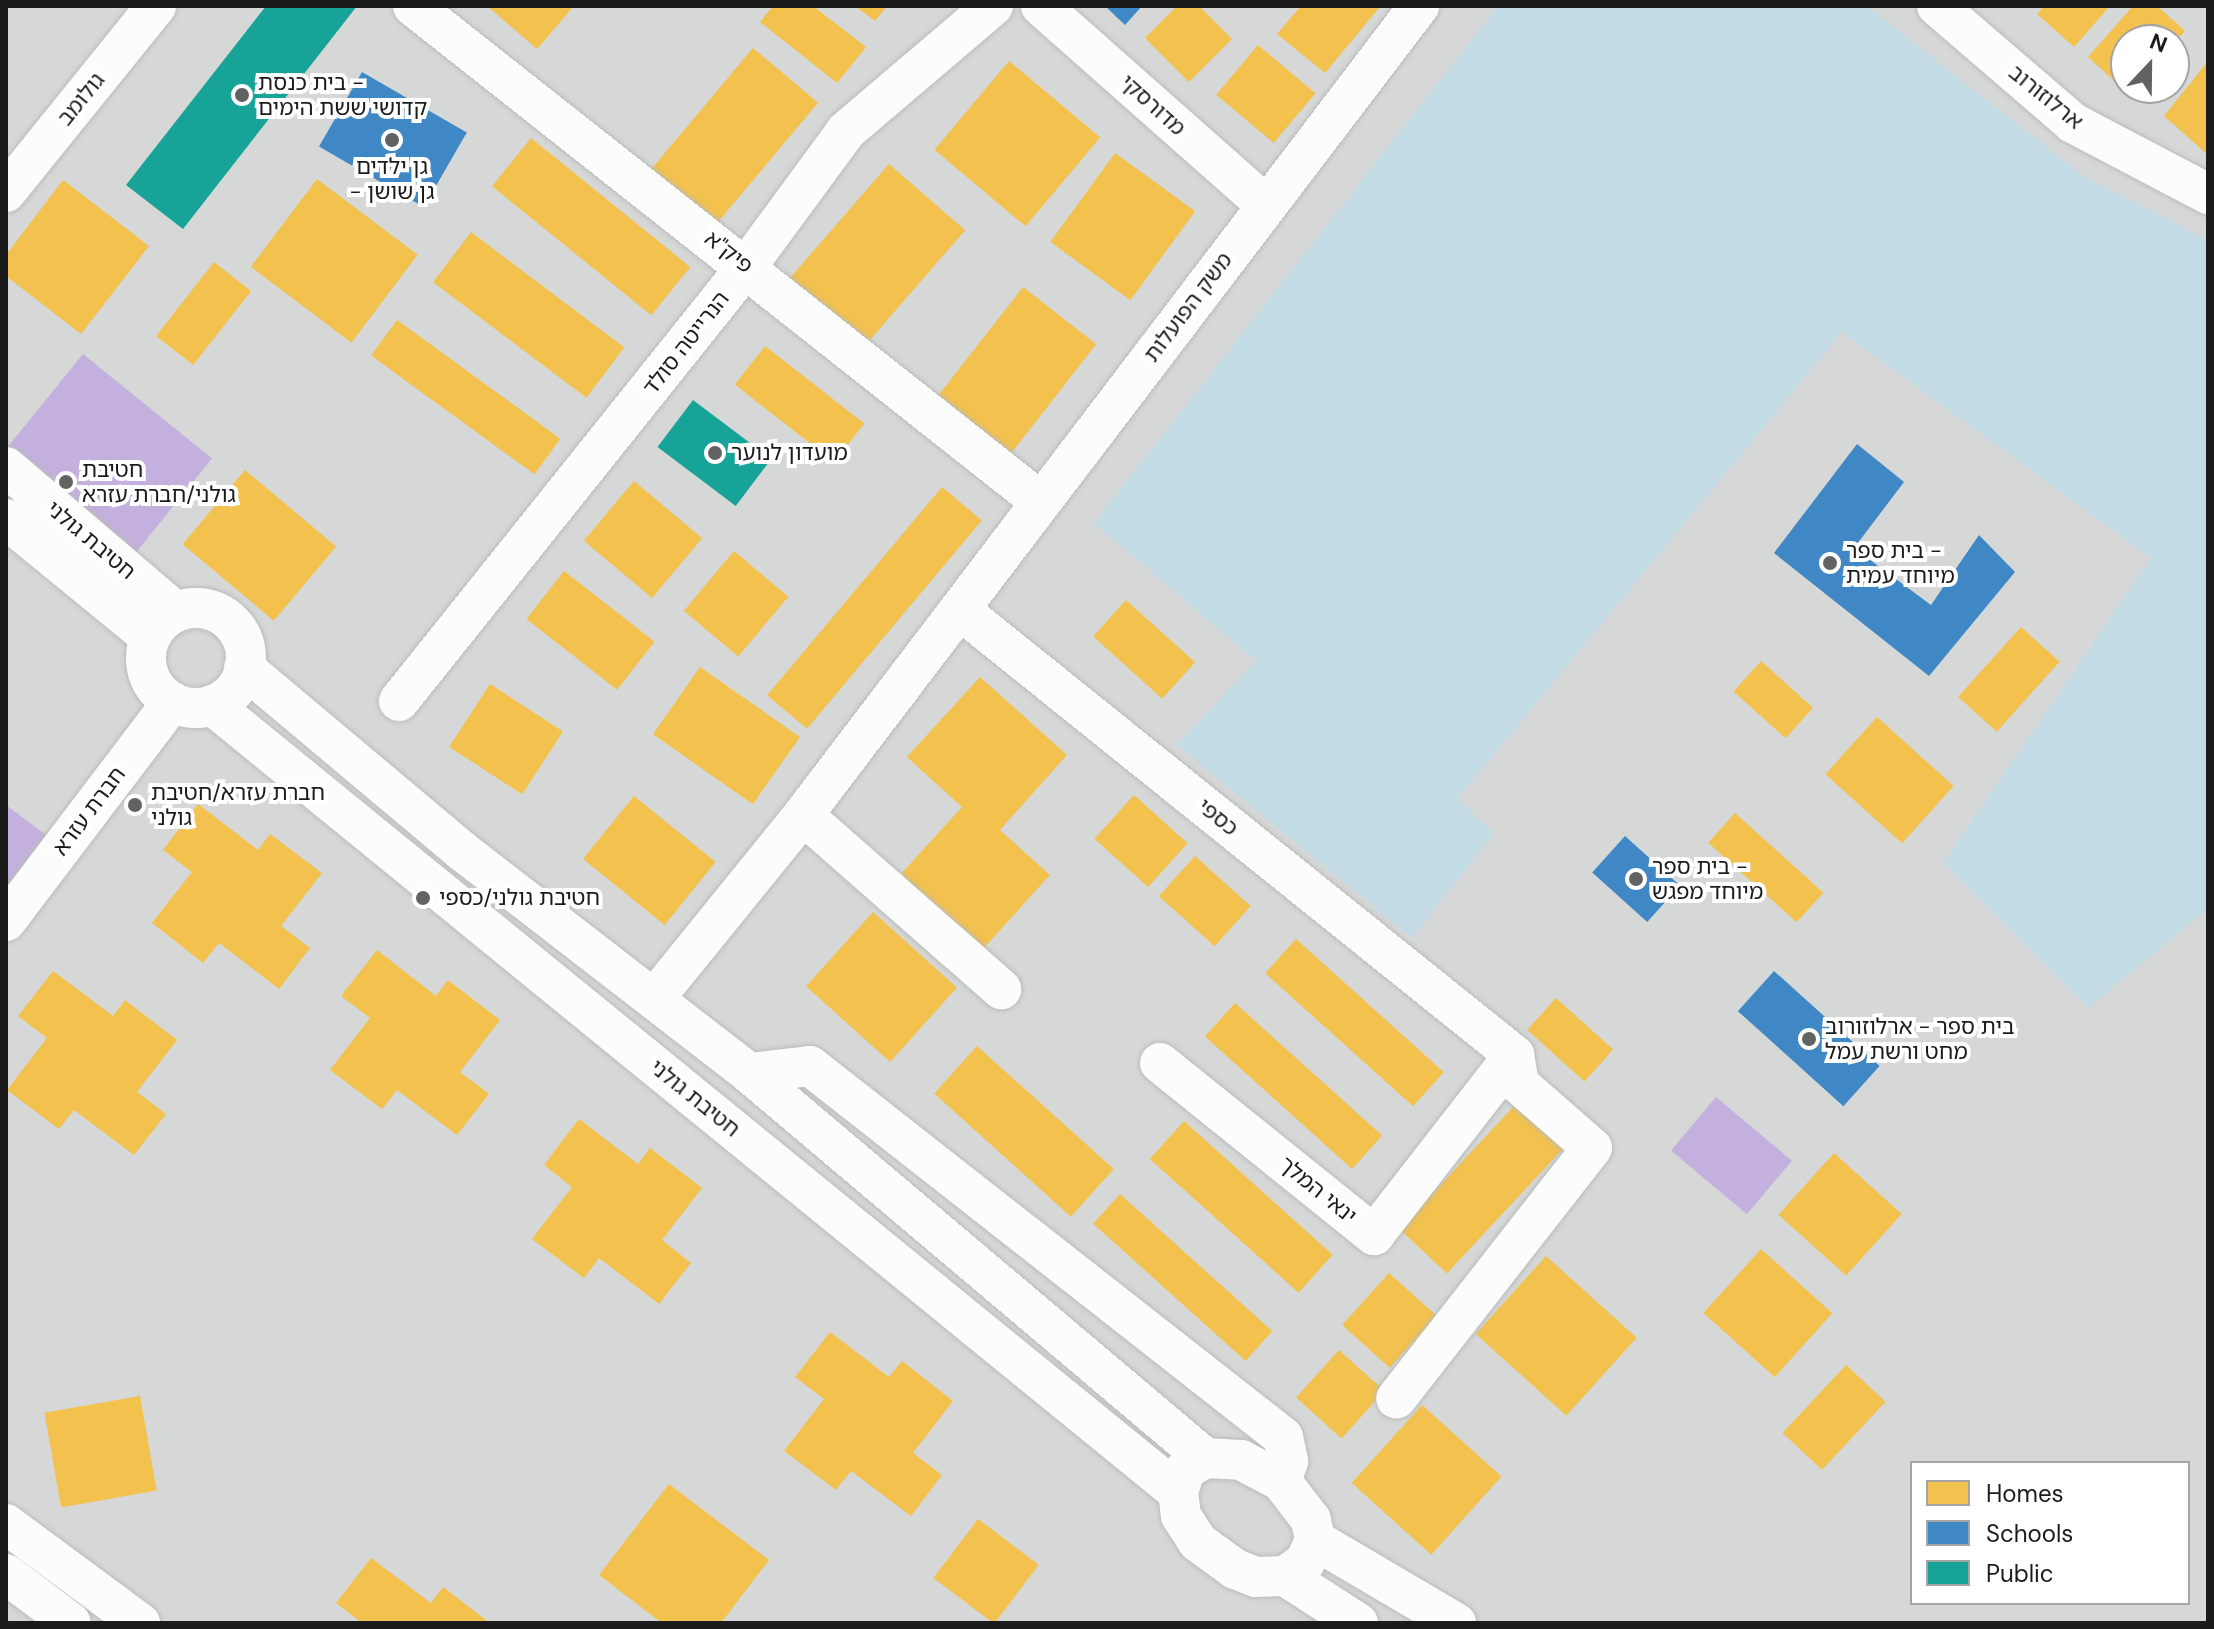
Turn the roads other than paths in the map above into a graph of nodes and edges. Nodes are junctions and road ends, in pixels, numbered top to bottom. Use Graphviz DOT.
graph roads {
  1 [pos="156,6"];
  2 [pos="413,6"];
  3 [pos="993,6"];
  4 [pos="1041,6"];
  5 [pos="1419,6"];
  6 [pos="1937,6"];
  7 [pos="6,192"];
  8 [pos="2208,194"];
  9 [pos="1265,204"];
  10 [pos="747,266"];
  11 [pos="6,467"];
  12 [pos="1041,502"];
  13 [pos="6,519"];
  14 [pos="960,610"];
  15 [pos="163,625"];
  16 [pos="244,668"];
  17 [pos="399,701"];
  18 [pos="172,702"];
  19 [pos="212,705"];
  20 [pos="803,815"];
  21 [pos="6,921"];
  22 [pos="1001,989"];
  23 [pos="654,999"];
  24 [pos="1514,1055"];
  25 [pos="1160,1063"];
  26 [pos="749,1073"];
  27 [pos="1396,1399"];
  28 [pos="1205,1458"];
  29 [pos="1281,1481"];
  30 [pos="1178,1492"];
  31 [pos="6,1524"];
  32 [pos="1315,1540"];
  33 [pos="6,1574"];
  34 [pos="1285,1576"];
  35 [pos="71,1623"];
  36 [pos="140,1623"];
  37 [pos="1358,1623"];
  38 [pos="1456,1623"];
  1 -- 7 [label="street, גולומב"];
  2 -- 10 [label="street, פיק\"א"];
  3 -- 10 [label="street, הנרייטה סולד"];
  4 -- 9 [label="street, מדורסקי"];
  5 -- 9 [label="street, משק הפועלות"];
  6 -- 8 [label="street, ארלוזורוב"];
  9 -- 12 [label="street, משק הפועלות"];
  10 -- 12 [label="street, פיק\"א"];
  10 -- 17 [label="street, הנרייטה סולד"];
  11 -- 15 [label="street, חטיבת גולני"];
  12 -- 14 [label="street, משק הפועלות"];
  13 -- 15 [label="street, חטיבת גולני"];
  14 -- 20 [label="street"];
  14 -- 24 [label="street, כספי"];
  15 -- 16 [label="street"];
  15 -- 18 [label="street"];
  16 -- 19 [label="street"];
  16 -- 23 [label="street"];
  18 -- 19 [label="street"];
  18 -- 21 [label="street, חברת עזרא"];
  19 -- 30 [label="street, חטיבת גולני"];
  20 -- 22 [label="street"];
  20 -- 23 [label="street"];
  23 -- 26 [label="street"];
  24 -- 25 [label="street, ינאי המלך"];
  24 -- 27 [label="street"];
  26 -- 28 [label="street"];
  26 -- 29 [label="street"];
  28 -- 29 [label="street"];
  28 -- 30 [label="street"];
  29 -- 32 [label="street"];
  30 -- 34 [label="street"];
  31 -- 36 [label="street"];
  32 -- 34 [label="street"];
  32 -- 38 [label="street"];
  33 -- 35 [label="street"];
  34 -- 37 [label="street"];
}
